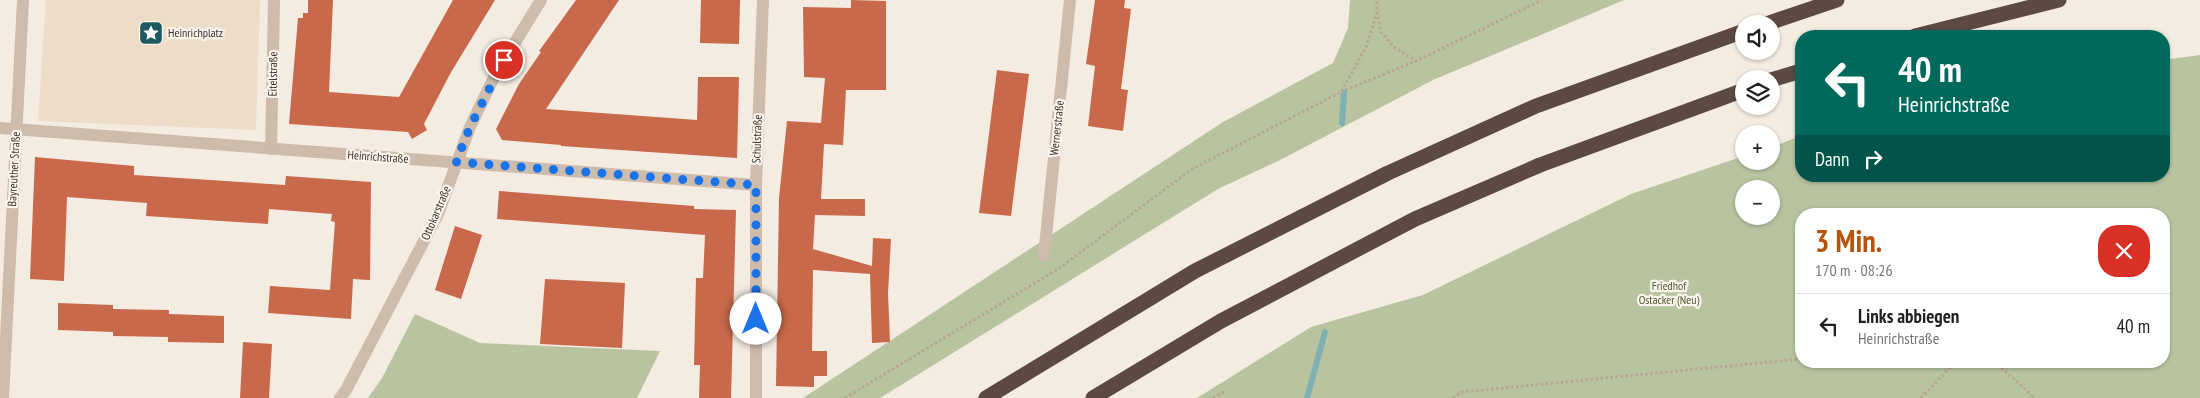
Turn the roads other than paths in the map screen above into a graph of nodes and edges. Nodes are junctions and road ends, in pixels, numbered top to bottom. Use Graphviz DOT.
graph roads {
  1 [pos="23,0"];
  2 [pos="274,0"];
  3 [pos="541,0"];
  4 [pos="763,0"];
  5 [pos="1070,0"];
  6 [pos="1837,0"];
  7 [pos="2059,0"];
  8 [pos="1780,19"];
  9 [pos="1939,30"];
  10 [pos="1735,34"];
  11 [pos="1795,72"];
  12 [pos="1780,77"];
  13 [pos="1735,93"];
  14 [pos="0,128"];
  15 [pos="16,129"];
  16 [pos="271,149"];
  17 [pos="456,162"];
  18 [pos="756,185"];
  19 [pos="1044,256"];
  20 [pos="3,398"];
  21 [pos="340,398"];
  22 [pos="756,398"];
  23 [pos="986,398"];
  24 [pos="1093,398"];
  1 -- 15 [label="street, Bayreuther Straße"];
  2 -- 16 [label="street, Eitelstraße"];
  3 -- 17 [label="street, Ottokarstraße"];
  4 -- 18 [label="street, Schulstraße"];
  5 -- 19 [label="street, Wernerstraße"];
  6 -- 8 [label="highway"];
  7 -- 9 [label="highway"];
  10 -- 23 [label="highway"];
  11 -- 12 [label="highway"];
  13 -- 24 [label="highway"];
  14 -- 15 [label="street, Heinrichstraße"];
  15 -- 16 [label="street, Heinrichstraße"];
  15 -- 20 [label="street, Bayreuther Straße"];
  16 -- 17 [label="street, Heinrichstraße"];
  17 -- 18 [label="street, Heinrichstraße"];
  17 -- 21 [label="street, Ottokarstraße"];
  18 -- 22 [label="street, Schulstraße"];
}
